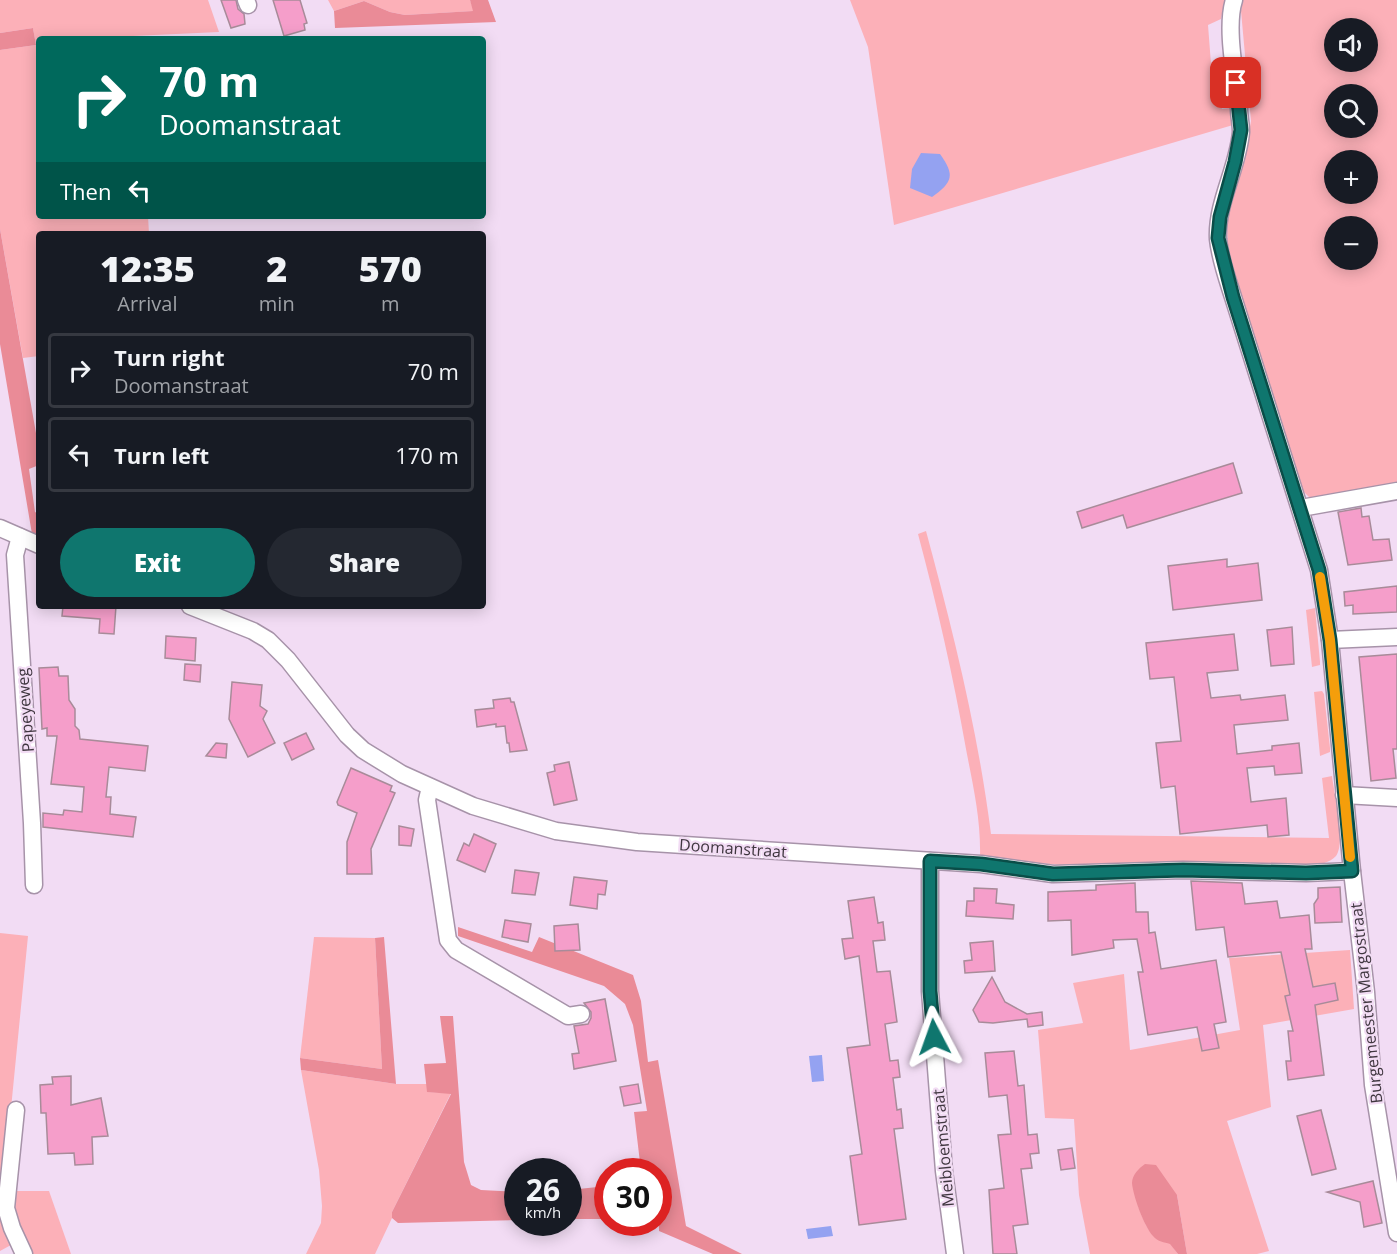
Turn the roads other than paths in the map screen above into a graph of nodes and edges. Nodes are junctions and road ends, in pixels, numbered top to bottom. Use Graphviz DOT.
graph roads {
  1 [pos="1234,0"];
  2 [pos="1397,491"];
  3 [pos="1301,508"];
  4 [pos="0,528"];
  5 [pos="20,537"];
  6 [pos="36,543"];
  7 [pos="198,609"];
  8 [pos="1397,637"];
  9 [pos="1330,640"];
  10 [pos="430,787"];
  11 [pos="1344,795"];
  12 [pos="1397,798"];
  13 [pos="930,861"];
  14 [pos="1352,871"];
  15 [pos="34,885"];
  16 [pos="581,1014"];
  17 [pos="16,1110"];
  18 [pos="1397,1233"];
  19 [pos="24,1254"];
  20 [pos="955,1254"];
  1 -- 3 [label="street, Burgemeester Margostraat"];
  2 -- 3 [label="street"];
  3 -- 9 [label="street, Burgemeester Margostraat"];
  4 -- 5 [label="street"];
  5 -- 6 [label="street"];
  5 -- 15 [label="street, Papeyeweg"];
  7 -- 10 [label="street, Doomanstraat"];
  8 -- 9 [label="street"];
  9 -- 11 [label="street, Burgemeester Margostraat"];
  10 -- 13 [label="street, Doomanstraat"];
  10 -- 16 [label="street"];
  11 -- 12 [label="street"];
  11 -- 14 [label="street, Burgemeester Margostraat"];
  13 -- 14 [label="street, Doomanstraat"];
  13 -- 20 [label="street, Meibloemstraat"];
  14 -- 18 [label="street, Burgemeester Margostraat"];
  17 -- 19 [label="street"];
}
